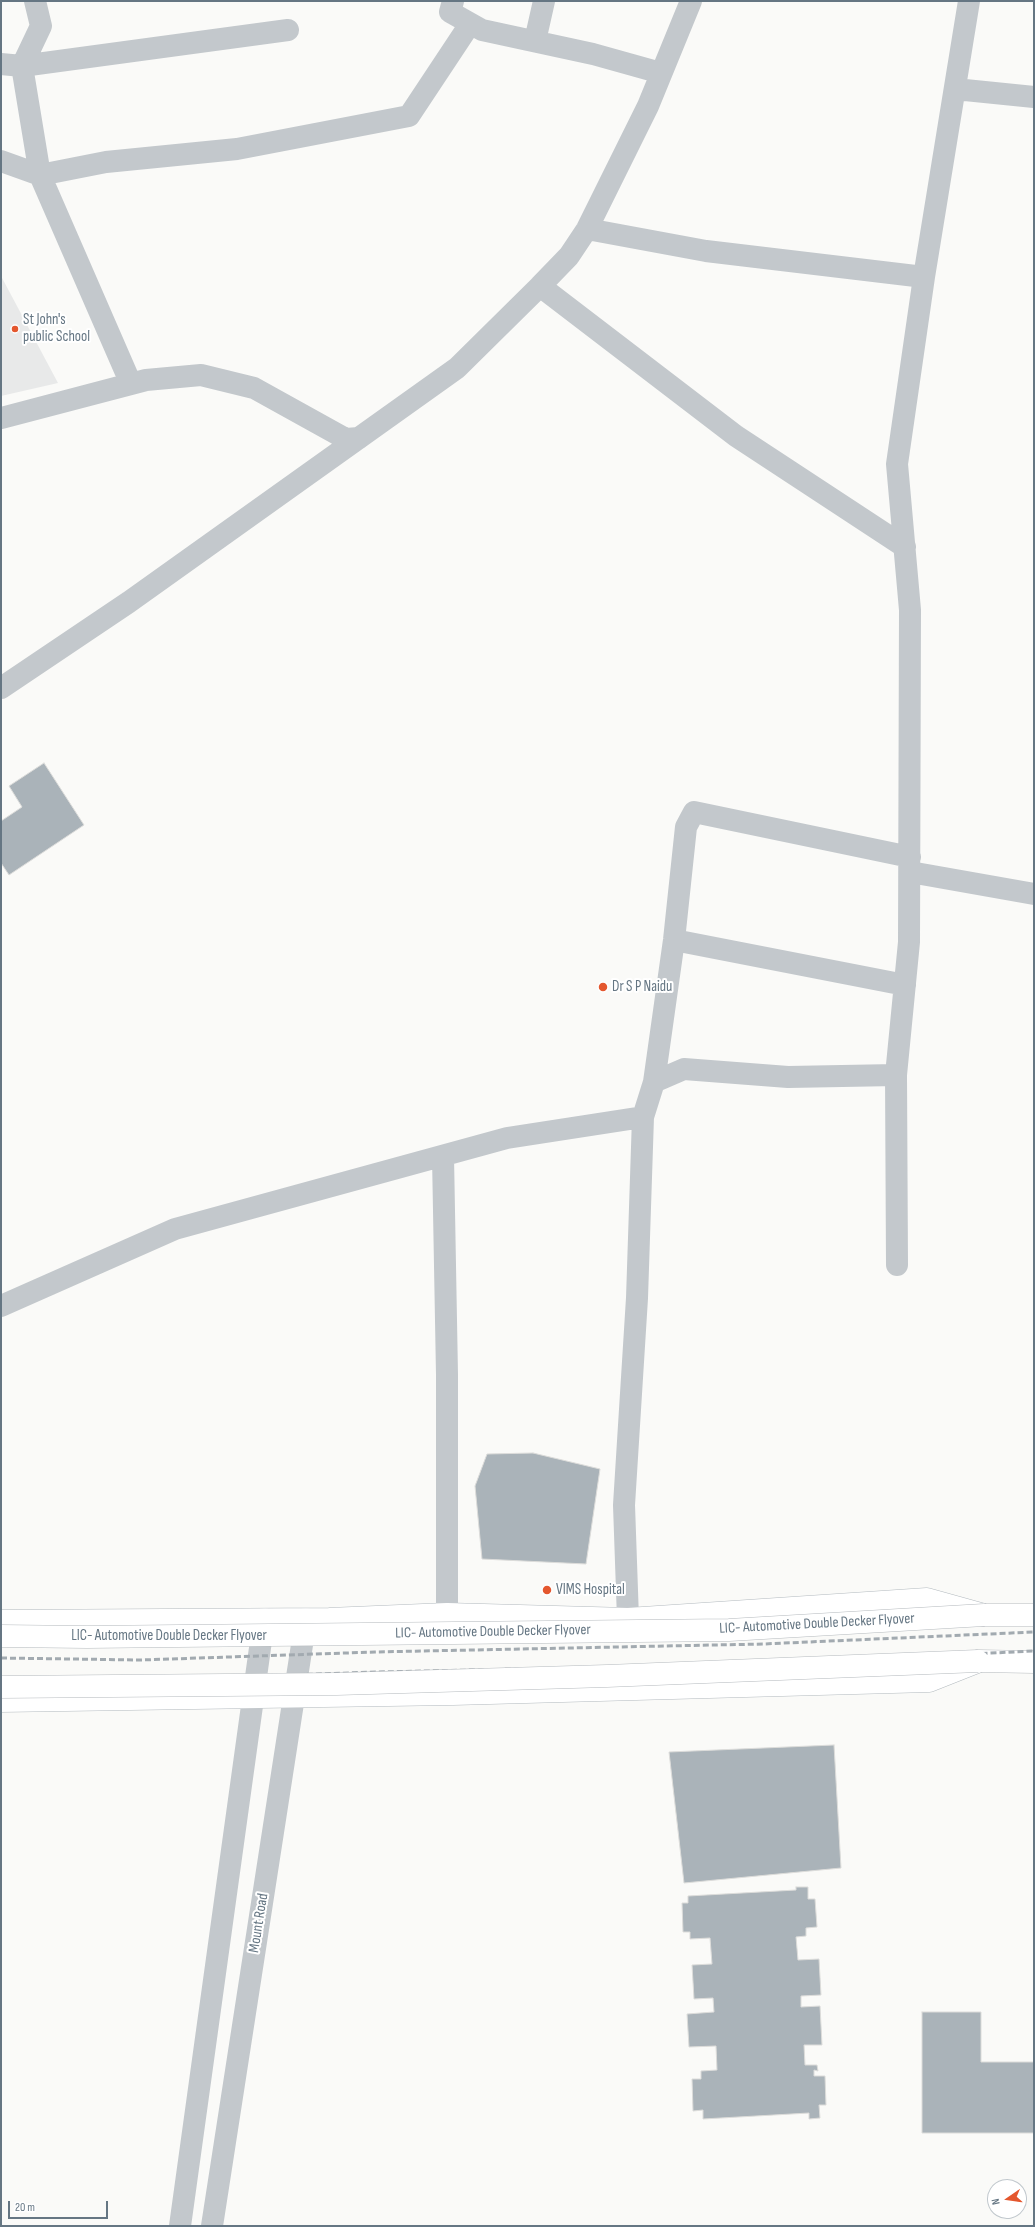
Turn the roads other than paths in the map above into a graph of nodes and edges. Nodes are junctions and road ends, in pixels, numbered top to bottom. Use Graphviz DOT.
graph roads {
  1 [pos="36,1"];
  2 [pos="453,1"];
  3 [pos="544,1"];
  4 [pos="691,1"];
  5 [pos="969,1"];
  6 [pos="470,24"];
  7 [pos="288,30"];
  8 [pos="535,41"];
  9 [pos="12,65"];
  10 [pos="661,73"];
  11 [pos="955,89"];
  12 [pos="1034,96"];
  13 [pos="1,161"];
  14 [pos="40,175"];
  15 [pos="587,229"];
  16 [pos="924,277"];
  17 [pos="540,286"];
  18 [pos="132,384"];
  19 [pos="1,418"];
  20 [pos="359,438"];
  21 [pos="905,547"];
  22 [pos="1,688"];
  23 [pos="910,865"];
  24 [pos="1034,894"];
  25 [pos="674,940"];
  26 [pos="905,985"];
  27 [pos="896,1075"];
  28 [pos="654,1082"];
  29 [pos="643,1117"];
  30 [pos="443,1156"];
  31 [pos="897,1265"];
  32 [pos="1,1306"];
  33 [pos="447,1614"];
  34 [pos="984,1615"];
  35 [pos="1034,1616"];
  36 [pos="306,1619"];
  37 [pos="628,1619"];
  38 [pos="264,1620"];
  39 [pos="1,1622"];
  40 [pos="1,1636"];
  41 [pos="978,1661"];
  42 [pos="1034,1662"];
  43 [pos="1,1687"];
  44 [pos="294,1696"];
  45 [pos="253,1697"];
  46 [pos="1,1701"];
  47 [pos="180,2226"];
  48 [pos="212,2226"];
  1 -- 9 [label="street"];
  2 -- 6 [label="street"];
  3 -- 8 [label="street"];
  4 -- 10 [label="street"];
  5 -- 11 [label="street"];
  6 -- 8 [label="street"];
  6 -- 14 [label="street"];
  7 -- 9 [label="street"];
  8 -- 10 [label="street"];
  9 -- 14 [label="street"];
  10 -- 15 [label="street"];
  11 -- 12 [label="street"];
  11 -- 16 [label="street"];
  13 -- 14 [label="street"];
  14 -- 18 [label="street"];
  15 -- 16 [label="street"];
  15 -- 17 [label="street"];
  16 -- 21 [label="street"];
  17 -- 20 [label="street"];
  17 -- 21 [label="street"];
  18 -- 19 [label="street"];
  18 -- 20 [label="street"];
  20 -- 22 [label="street"];
  21 -- 23 [label="street"];
  23 -- 24 [label="street"];
  23 -- 25 [label="street"];
  23 -- 26 [label="street"];
  25 -- 26 [label="street"];
  25 -- 28 [label="street"];
  26 -- 27 [label="street"];
  27 -- 28 [label="street"];
  27 -- 31 [label="street"];
  28 -- 29 [label="street"];
  29 -- 30 [label="street"];
  29 -- 37 [label="street"];
  30 -- 32 [label="street"];
  30 -- 33 [label="street"];
  33 -- 36 [label="main road"];
  33 -- 37 [label="main road"];
  34 -- 35 [label="main road"];
  34 -- 37 [label="main road"];
  34 -- 40 [label="main road, LIC- Automotive Double Decker Flyover, bridge"];
  36 -- 38 [label="main road"];
  36 -- 44 [label="street, Mount Road"];
  38 -- 39 [label="main road"];
  38 -- 45 [label="street"];
  41 -- 42 [label="main road"];
  41 -- 43 [label="main road, bridge"];
  41 -- 44 [label="main road"];
  44 -- 45 [label="main road"];
  44 -- 48 [label="street, Mount Road"];
  45 -- 46 [label="main road"];
  45 -- 47 [label="street"];
}
